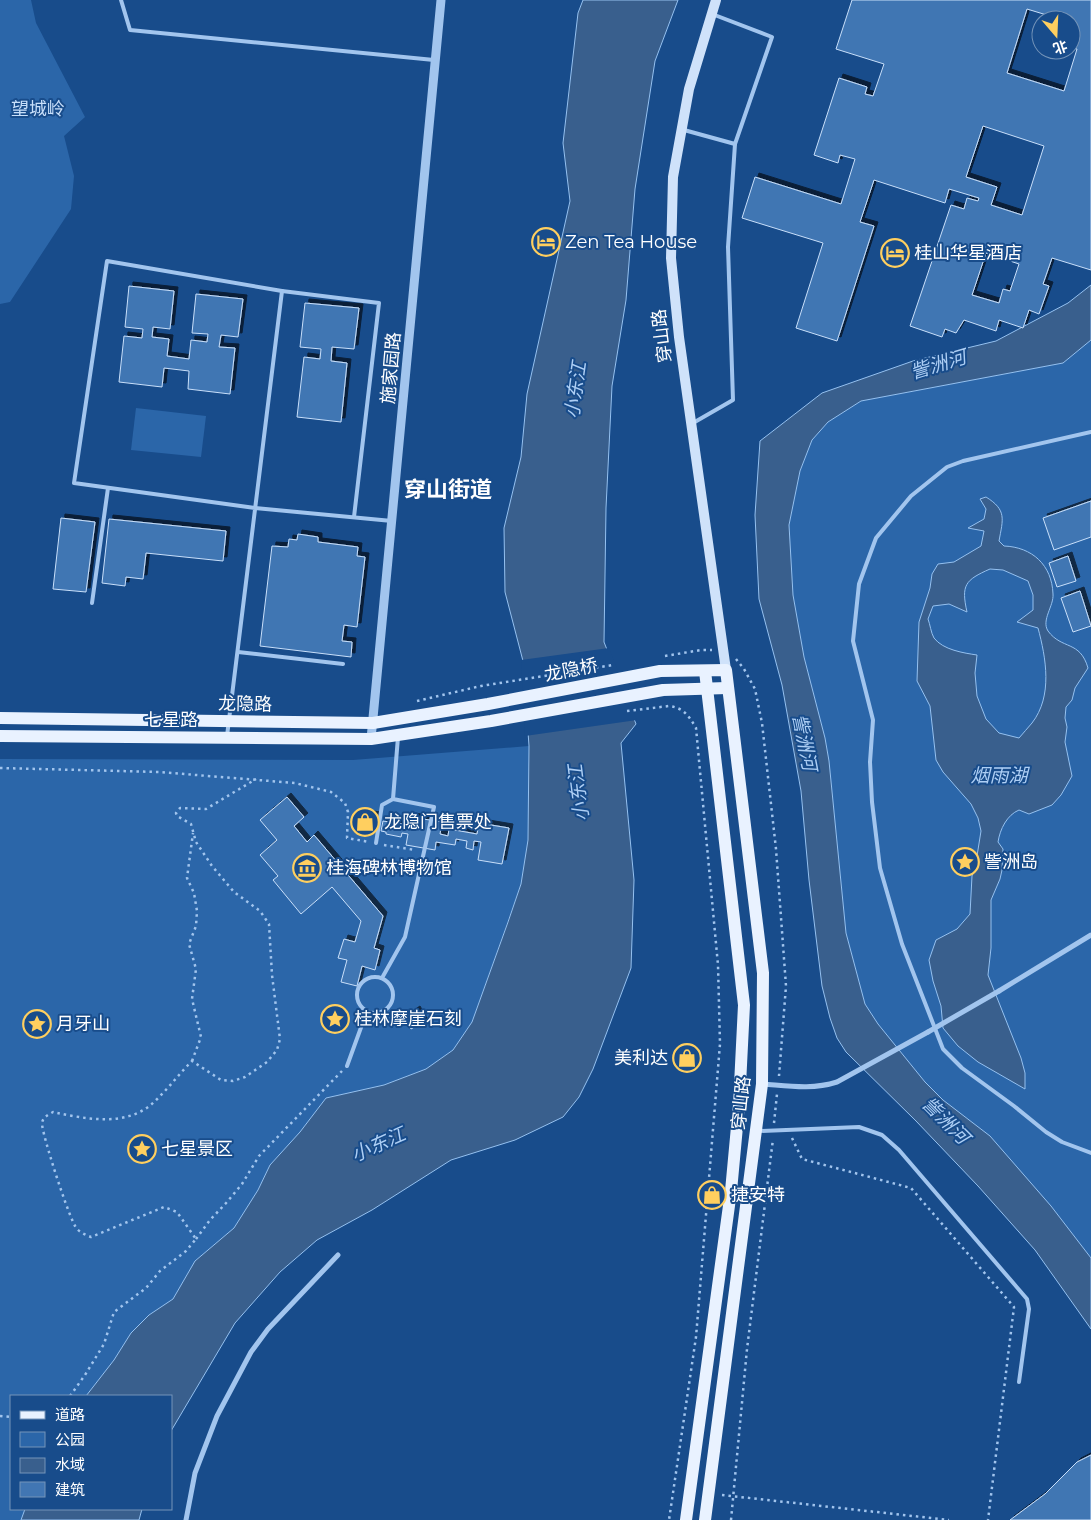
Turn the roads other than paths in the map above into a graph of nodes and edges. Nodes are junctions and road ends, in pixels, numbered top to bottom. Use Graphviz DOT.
graph roads {
  1 [pos="122,0"];
  2 [pos="441,0"];
  3 [pos="716,0"];
  4 [pos="712,14"];
  5 [pos="436,60"];
  6 [pos="681,130"];
  7 [pos="736,144"];
  8 [pos="282,291"];
  9 [pos="691,424"];
  10 [pos="1091,432"];
  11 [pos="108,488"];
  12 [pos="255,508"];
  13 [pos="354,517"];
  14 [pos="392,521"];
  15 [pos="92,603"];
  16 [pos="238,652"];
  17 [pos="343,664"];
  18 [pos="726,670"];
  19 [pos="705,671"];
  20 [pos="727,688"];
  21 [pos="708,689"];
  22 [pos="488,704"];
  23 [pos="0,718"];
  24 [pos="229,721"];
  25 [pos="373,723"];
  26 [pos="398,735"];
  27 [pos="0,736"];
  28 [pos="227,738"];
  29 [pos="371,739"];
  30 [pos="393,799"];
  31 [pos="376,843"];
  32 [pos="1091,935"];
  33 [pos="382,978"];
  34 [pos="367,1011"];
  35 [pos="347,1066"];
  36 [pos="762,1084"];
  37 [pos="756,1132"];
  38 [pos="1091,1153"];
  39 [pos="338,1254"];
  40 [pos="1019,1382"];
  41 [pos="186,1520"];
  42 [pos="686,1520"];
  43 [pos="705,1520"];
  1 -- 5 [label="lane"];
  2 -- 5 [label="street, 施家园路"];
  3 -- 4 [label="main road, 穿山路"];
  4 -- 6 [label="main road, 穿山路"];
  4 -- 7 [label="lane"];
  5 -- 14 [label="street, 施家园路"];
  6 -- 7 [label="lane"];
  6 -- 9 [label="main road, 穿山路"];
  7 -- 9 [label="lane"];
  8 -- 11 [label="lane"];
  8 -- 12 [label="lane"];
  8 -- 13 [label="lane"];
  9 -- 18 [label="main road, 穿山路"];
  10 -- 38 [label="lane"];
  11 -- 12 [label="lane"];
  11 -- 15 [label="lane"];
  12 -- 13 [label="lane"];
  12 -- 16 [label="lane"];
  13 -- 14 [label="lane"];
  14 -- 25 [label="street, 施家园路"];
  16 -- 17 [label="lane"];
  16 -- 24 [label="lane"];
  18 -- 19 [label="main road"];
  18 -- 20 [label="main road, 穿山路"];
  19 -- 21 [label="main road, 穿山路"];
  19 -- 22 [label="main road, 龙隐桥"];
  20 -- 21 [label="main road"];
  20 -- 36 [label="main road, 穿山路"];
  21 -- 26 [label="main road, 龙隐桥"];
  21 -- 42 [label="main road, 穿山路"];
  22 -- 25 [label="main road, 龙隐路"];
  23 -- 24 [label="main road, 龙隐路"];
  24 -- 25 [label="main road, 龙隐路"];
  24 -- 28 [label="lane"];
  25 -- 29 [label="street, 施家园路"];
  26 -- 29 [label="main road"];
  26 -- 30 [label="lane"];
  27 -- 28 [label="main road, 七星路"];
  28 -- 29 [label="main road, 七星路"];
  30 -- 31 [label="lane"];
  30 -- 33 [label="lane"];
  32 -- 36 [label="street, bridge"];
  33 -- 34 [label="lane"];
  33 -- 34 [label="lane"];
  34 -- 35 [label="lane"];
  36 -- 37 [label="main road, 穿山路"];
  37 -- 40 [label="lane"];
  37 -- 43 [label="main road, 穿山路"];
  39 -- 41 [label="street"];
}
